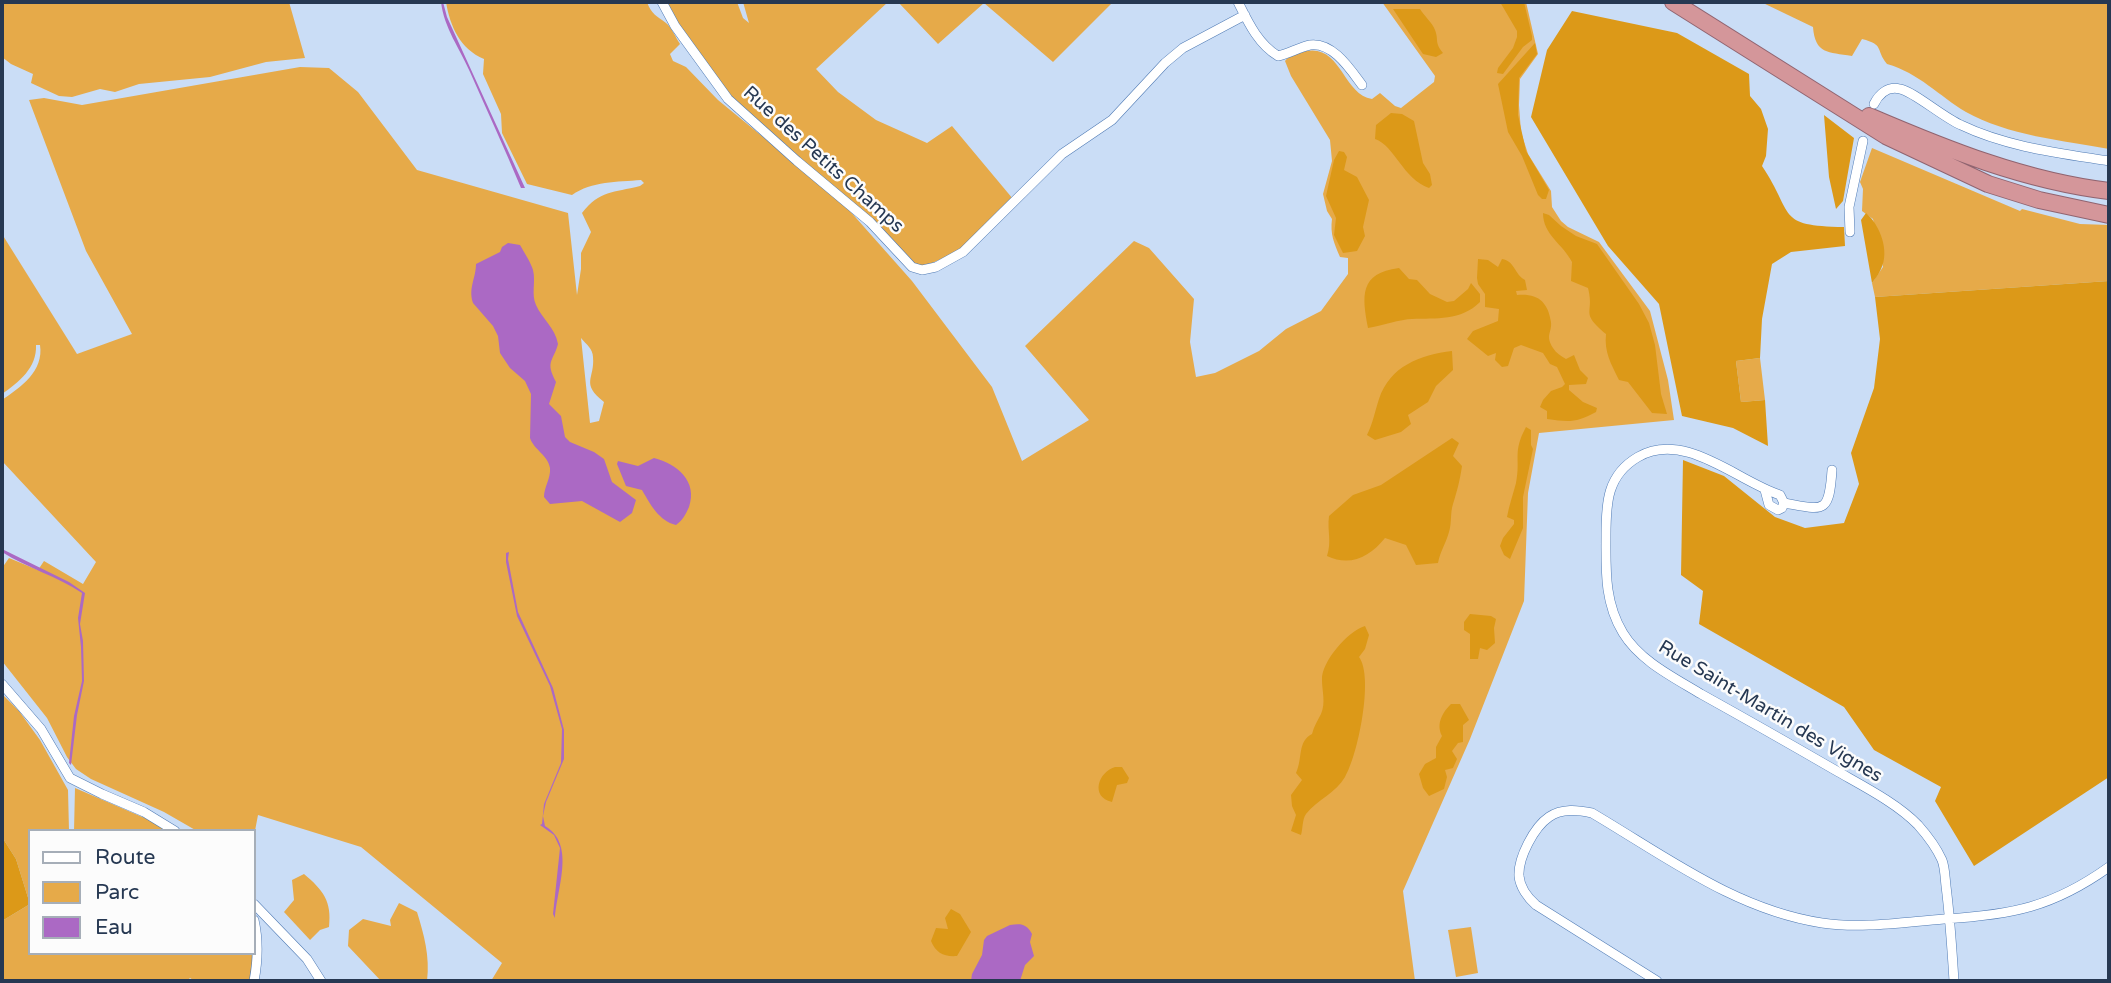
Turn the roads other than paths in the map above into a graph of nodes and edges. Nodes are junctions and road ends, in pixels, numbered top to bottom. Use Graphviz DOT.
graph roads {
  1 [pos="662,2"];
  2 [pos="1238,2"];
  3 [pos="1673,2"];
  4 [pos="1245,15"];
  5 [pos="1362,85"];
  6 [pos="1821,95"];
  7 [pos="1874,104"];
  8 [pos="1864,141"];
  9 [pos="1941,161"];
  10 [pos="2109,161"];
  11 [pos="2109,191"];
  12 [pos="2109,204"];
  13 [pos="2109,215"];
  14 [pos="1850,232"];
  15 [pos="1832,470"];
  16 [pos="2,684"];
  17 [pos="173,829"];
  18 [pos="2109,867"];
  19 [pos="256,906"];
  20 [pos="1950,919"];
  21 [pos="256,931"];
  22 [pos="254,981"];
  23 [pos="321,981"];
  24 [pos="1657,981"];
  25 [pos="1954,981"];
  1 -- 4 [label="street, Rue des Petits Champs"];
  2 -- 4 [label="street"];
  3 -- 6 [label="highway"];
  4 -- 5 [label="street"];
  6 -- 9 [label="highway"];
  6 -- 11 [label="highway"];
  7 -- 10 [label="street"];
  8 -- 14 [label="street"];
  9 -- 12 [label="highway"];
  9 -- 13 [label="highway"];
  15 -- 20 [label="street, Rue Saint-Martin des Vignes"];
  16 -- 17 [label="street"];
  18 -- 20 [label="street"];
  19 -- 23 [label="street"];
  20 -- 24 [label="street"];
  20 -- 25 [label="street, Rue Saint-Martin des Vignes"];
  21 -- 22 [label="street"];
}
